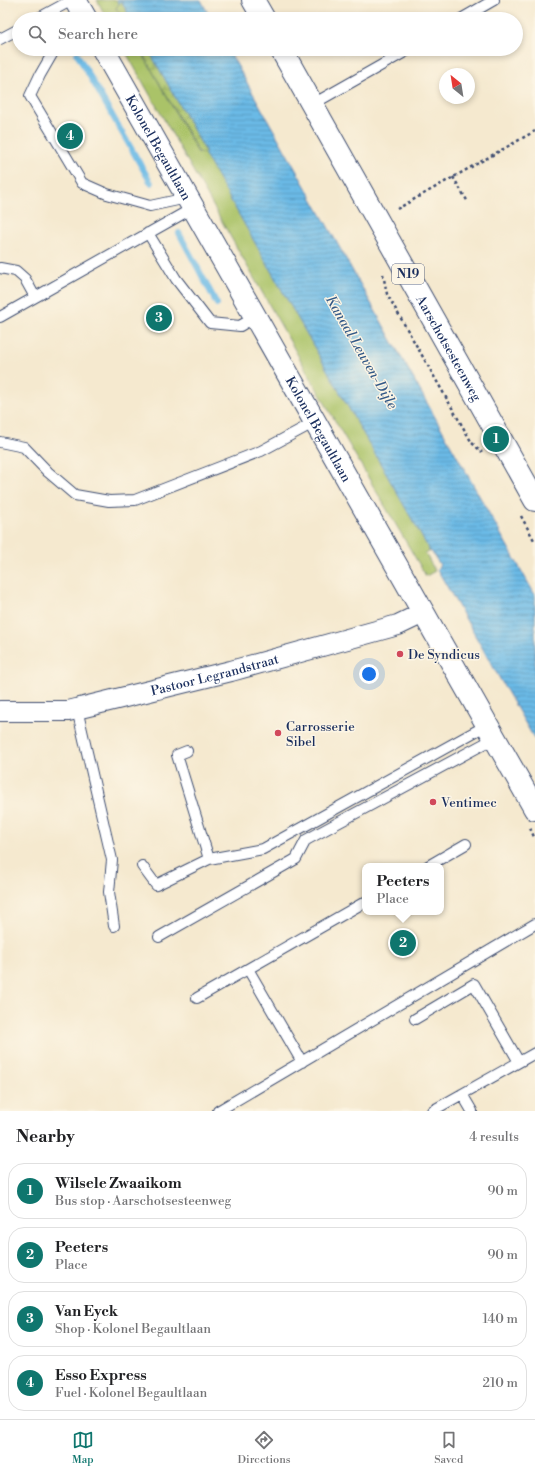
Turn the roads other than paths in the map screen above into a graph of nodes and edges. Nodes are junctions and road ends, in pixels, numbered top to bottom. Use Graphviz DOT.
graph roads {
  1 [pos="254,0"];
  2 [pos="494,0"];
  3 [pos="77,9"];
  4 [pos="65,12"];
  5 [pos="260,12"];
  6 [pos="473,12"];
  7 [pos="12,33"];
  8 [pos="0,39"];
  9 [pos="51,56"];
  10 [pos="107,56"];
  11 [pos="285,56"];
  12 [pos="398,56"];
  13 [pos="313,104"];
  14 [pos="190,203"];
  15 [pos="148,233"];
  16 [pos="0,268"];
  17 [pos="35,297"];
  18 [pos="0,317"];
  19 [pos="255,317"];
  20 [pos="315,422"];
  21 [pos="0,442"];
  22 [pos="527,507"];
  23 [pos="423,612"];
  24 [pos="77,709"];
  25 [pos="0,711"];
  26 [pos="491,732"];
  27 [pos="187,751"];
  28 [pos="535,809"];
  29 [pos="466,844"];
  30 [pos="209,859"];
  31 [pos="433,863"];
  32 [pos="142,866"];
  33 [pos="362,904"];
  34 [pos="535,924"];
  35 [pos="114,926"];
  36 [pos="159,937"];
  37 [pos="248,969"];
  38 [pos="197,998"];
  39 [pos="415,1019"];
  40 [pos="535,1053"];
  41 [pos="302,1062"];
  42 [pos="519,1062"];
  43 [pos="462,1094"];
  44 [pos="218,1111"];
  45 [pos="432,1111"];
  46 [pos="472,1111"];
  1 -- 5 [label="street"];
  2 -- 6 [label="lane"];
  3 -- 4 [label="lane"];
  7 -- 8 [label="lane"];
  9 -- 14 [label="lane"];
  10 -- 14 [label="street, Kolonel Begaultlaan"];
  11 -- 13 [label="street, Aarschotsesteenweg / N19"];
  12 -- 13 [label="lane"];
  13 -- 22 [label="street, Aarschotsesteenweg / N19"];
  14 -- 15 [label="lane"];
  14 -- 19 [label="street, Kolonel Begaultlaan"];
  15 -- 17 [label="lane"];
  15 -- 19 [label="lane"];
  16 -- 17 [label="lane"];
  17 -- 18 [label="lane"];
  19 -- 20 [label="street, Kolonel Begaultlaan"];
  20 -- 21 [label="lane"];
  20 -- 23 [label="street, Kolonel Begaultlaan"];
  23 -- 24 [label="street, Pastoor Legrandstraat"];
  23 -- 26 [label="street, Kolonel Begaultlaan"];
  24 -- 25 [label="street, Pastoor Legrandstraat"];
  24 -- 35 [label="lane"];
  26 -- 28 [label="street, Kolonel Begaultlaan"];
  26 -- 30 [label="lane"];
  26 -- 36 [label="lane"];
  27 -- 30 [label="lane"];
  29 -- 31 [label="lane"];
  30 -- 32 [label="lane"];
  33 -- 37 [label="lane"];
  34 -- 41 [label="lane"];
  37 -- 38 [label="lane"];
  37 -- 41 [label="lane"];
  39 -- 42 [label="lane"];
  40 -- 42 [label="lane"];
  41 -- 44 [label="lane"];
  42 -- 43 [label="lane"];
  43 -- 45 [label="lane"];
  43 -- 46 [label="lane"];
}
